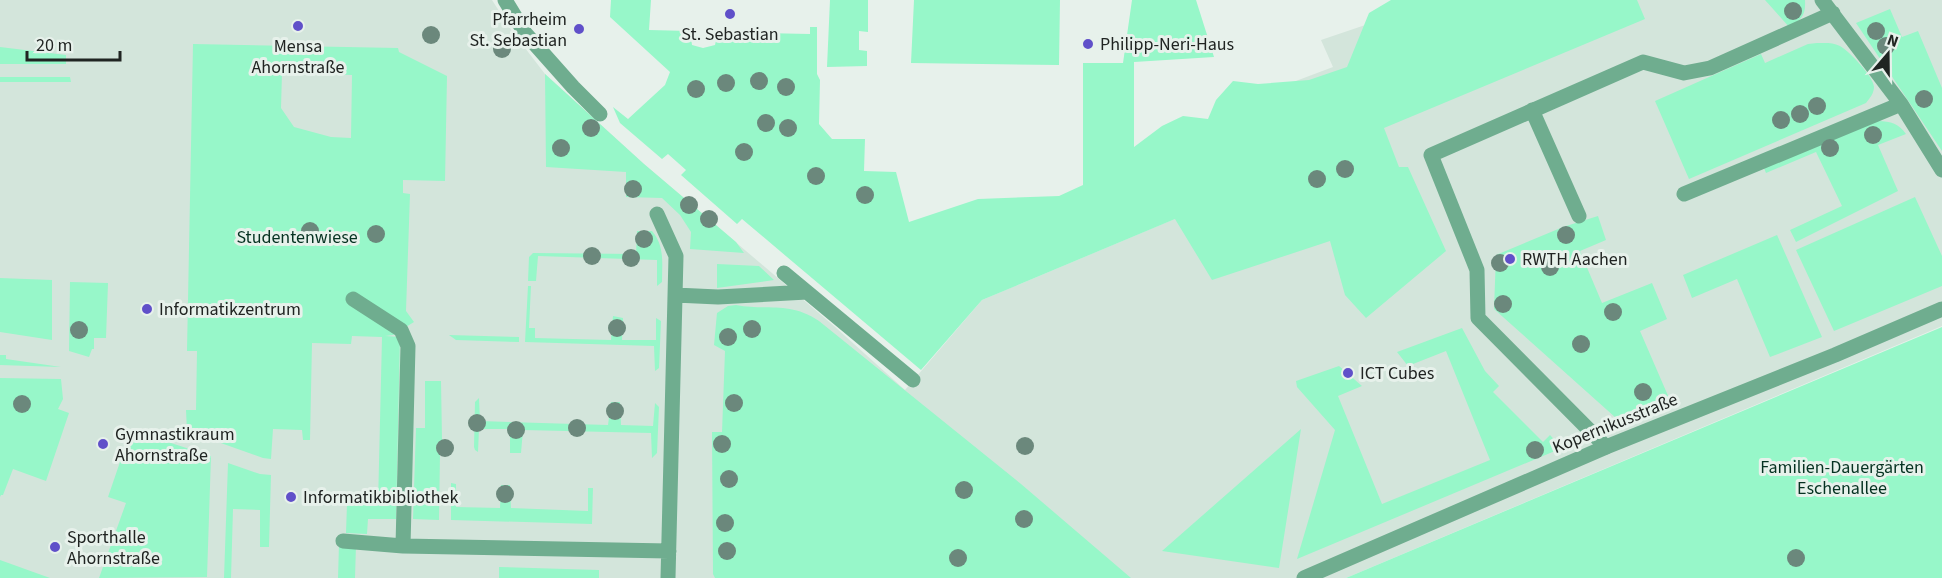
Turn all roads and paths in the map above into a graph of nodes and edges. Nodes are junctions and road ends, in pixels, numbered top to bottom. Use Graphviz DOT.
graph roads {
  1 [pos="505,0"];
  2 [pos="1822,0"];
  3 [pos="1833,14"];
  4 [pos="1901,104"];
  5 [pos="1532,110"];
  6 [pos="600,114"];
  7 [pos="1942,170"];
  8 [pos="1684,194"];
  9 [pos="657,214"];
  10 [pos="1579,216"];
  11 [pos="784,273"];
  12 [pos="807,292"];
  13 [pos="675,295"];
  14 [pos="353,299"];
  15 [pos="1942,309"];
  16 [pos="913,381"];
  17 [pos="1606,447"];
  18 [pos="343,541"];
  19 [pos="403,546"];
  20 [pos="669,551"];
  21 [pos="668,578"];
  22 [pos="1304,578"];
  1 -- 6 [label="street"];
  2 -- 3 [label="street"];
  3 -- 4 [label="street"];
  3 -- 5 [label="street"];
  4 -- 7 [label="street"];
  4 -- 8 [label="street"];
  5 -- 10 [label="street"];
  5 -- 17 [label="street"];
  9 -- 13 [label="street"];
  11 -- 12 [label="street"];
  12 -- 13 [label="street"];
  12 -- 16 [label="street"];
  13 -- 20 [label="street"];
  14 -- 19 [label="street"];
  15 -- 17 [label="street, Kopernikusstraße"];
  17 -- 22 [label="street, Kopernikusstraße"];
  18 -- 19 [label="street"];
  19 -- 20 [label="street"];
  20 -- 21 [label="street"];
}
